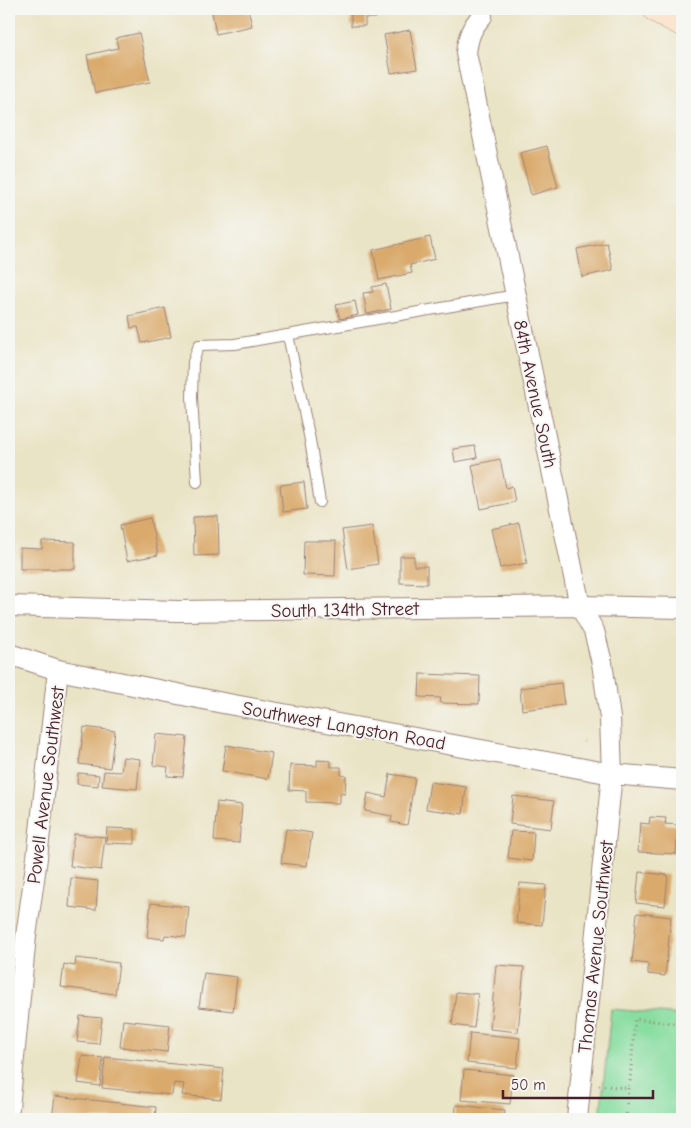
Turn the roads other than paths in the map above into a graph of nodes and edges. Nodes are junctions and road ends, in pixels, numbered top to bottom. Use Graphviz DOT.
graph roads {
  1 [pos="657,9"];
  2 [pos="482,16"];
  3 [pos="682,22"];
  4 [pos="516,295"];
  5 [pos="288,335"];
  6 [pos="198,482"];
  7 [pos="320,502"];
  8 [pos="9,606"];
  9 [pos="580,606"];
  10 [pos="682,608"];
  11 [pos="9,654"];
  12 [pos="58,670"];
  13 [pos="612,774"];
  14 [pos="682,780"];
  15 [pos="9,1108"];
  16 [pos="577,1119"];
  1 -- 3 [label="main road"];
  2 -- 4 [label="street, 84th Avenue South"];
  4 -- 5 [label="lane"];
  4 -- 9 [label="street, 84th Avenue South"];
  5 -- 6 [label="lane"];
  5 -- 7 [label="lane"];
  8 -- 9 [label="street, South 134th Street"];
  9 -- 10 [label="street, South 134th Street"];
  9 -- 13 [label="street, 84th Avenue South"];
  11 -- 12 [label="street, Southwest Langston Road"];
  12 -- 13 [label="street, Southwest Langston Road"];
  12 -- 15 [label="street, Powell Avenue Southwest"];
  13 -- 14 [label="street, Southwest Langston Road"];
  13 -- 16 [label="street, Thomas Avenue Southwest"];
}
